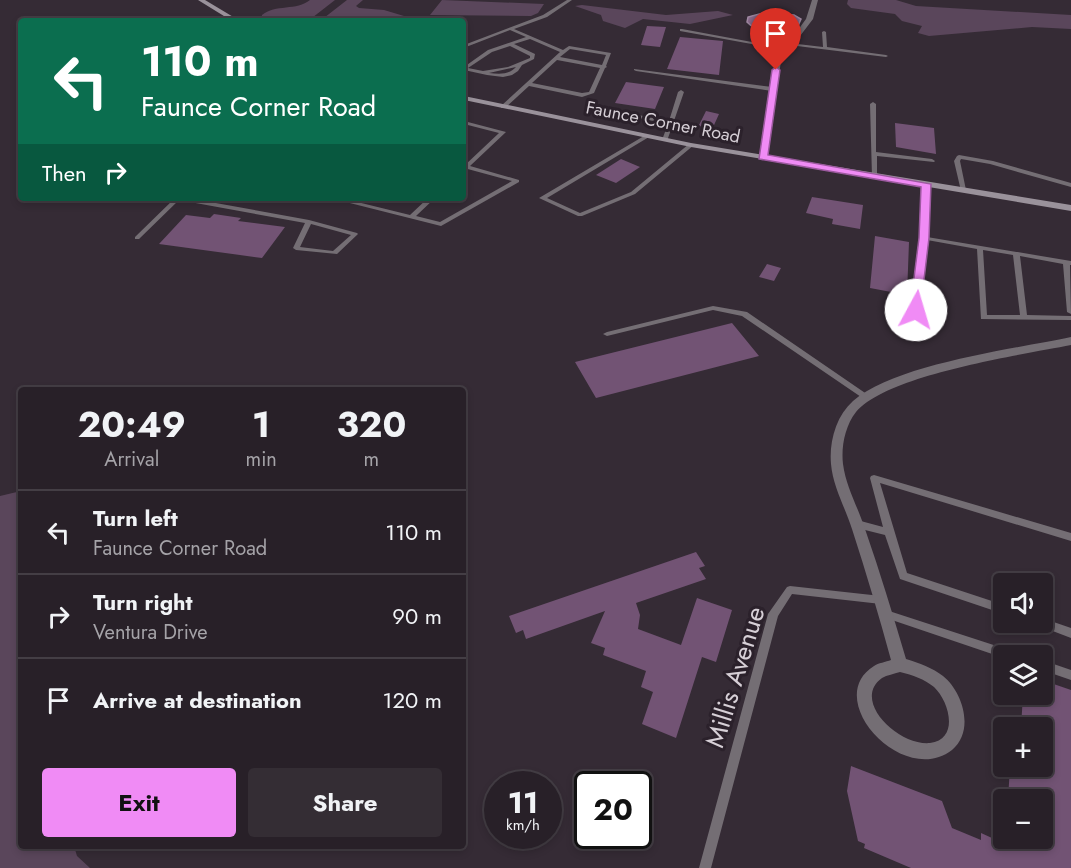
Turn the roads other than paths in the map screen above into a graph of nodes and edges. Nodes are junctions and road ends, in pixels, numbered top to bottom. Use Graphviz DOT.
graph roads {
  1 [pos="201,0"];
  2 [pos="570,0"];
  3 [pos="815,0"];
  4 [pos="232,18"];
  5 [pos="511,29"];
  6 [pos="682,30"];
  7 [pos="824,32"];
  8 [pos="530,37"];
  9 [pos="510,44"];
  10 [pos="466,45"];
  11 [pos="787,46"];
  12 [pos="825,48"];
  13 [pos="563,52"];
  14 [pos="886,56"];
  15 [pos="556,58"];
  16 [pos="605,67"];
  17 [pos="466,68"];
  18 [pos="466,69"];
  19 [pos="636,70"];
  20 [pos="528,84"];
  21 [pos="772,89"];
  22 [pos="681,92"];
  23 [pos="466,98"];
  24 [pos="873,104"];
  25 [pos="503,107"];
  26 [pos="623,114"];
  27 [pos="466,123"];
  28 [pos="671,123"];
  29 [pos="646,137"];
  30 [pos="664,140"];
  31 [pos="691,145"];
  32 [pos="874,154"];
  33 [pos="763,157"];
  34 [pos="932,161"];
  35 [pos="466,167"];
  36 [pos="466,168"];
  37 [pos="874,176"];
  38 [pos="926,184"];
  39 [pos="1071,184"];
  40 [pos="963,190"];
  41 [pos="175,201"];
  42 [pos="194,201"];
  43 [pos="345,201"];
  44 [pos="429,201"];
  45 [pos="1071,208"];
  46 [pos="411,217"];
  47 [pos="309,222"];
  48 [pos="137,238"];
  49 [pos="924,238"];
  50 [pos="980,248"];
  51 [pos="1016,254"];
  52 [pos="1069,263"];
  53 [pos="916,310"];
  54 [pos="1071,312"];
  55 [pos="1024,317"];
  56 [pos="1071,318"];
  57 [pos="607,334"];
  58 [pos="1071,341"];
  59 [pos="867,397"];
  60 [pos="857,524"];
  61 [pos="889,532"];
  62 [pos="1071,537"];
  63 [pos="881,600"];
  64 [pos="993,606"];
  65 [pos="886,614"];
  66 [pos="1053,626"];
  67 [pos="1071,633"];
  68 [pos="993,650"];
  69 [pos="900,665"];
  70 [pos="1053,669"];
  71 [pos="1071,675"];
  72 [pos="705,868"];
  1 -- 4 [label="main road"];
  2 -- 5 [label="lane"];
  3 -- 11 [label="street"];
  5 -- 8 [label="lane"];
  5 -- 10 [label="lane"];
  6 -- 11 [label="lane"];
  7 -- 12 [label="lane"];
  8 -- 9 [label="lane"];
  8 -- 13 [label="lane"];
  9 -- 17 [label="lane"];
  9 -- 18 [label="lane"];
  11 -- 12 [label="lane"];
  11 -- 21 [label="street"];
  12 -- 14 [label="lane"];
  13 -- 15 [label="lane"];
  13 -- 16 [label="lane"];
  15 -- 16 [label="lane"];
  15 -- 20 [label="lane"];
  16 -- 20 [label="lane"];
  19 -- 21 [label="lane"];
  20 -- 25 [label="lane"];
  21 -- 33 [label="street"];
  22 -- 28 [label="lane"];
  23 -- 25 [label="main road, Faunce Corner Road"];
  24 -- 32 [label="lane"];
  25 -- 29 [label="main road, Faunce Corner Road"];
  26 -- 28 [label="lane"];
  27 -- 35 [label="lane"];
  28 -- 30 [label="lane"];
  29 -- 30 [label="main road, Faunce Corner Road"];
  29 -- 31 [label="lane"];
  30 -- 31 [label="main road, Faunce Corner Road"];
  31 -- 33 [label="main road, Faunce Corner Road"];
  32 -- 34 [label="lane"];
  32 -- 37 [label="lane"];
  33 -- 37 [label="main road, Faunce Corner Road"];
  36 -- 46 [label="lane"];
  37 -- 38 [label="main road, Faunce Corner Road"];
  38 -- 40 [label="main road, Faunce Corner Road"];
  38 -- 49 [label="lane"];
  39 -- 40 [label="lane"];
  40 -- 45 [label="main road, Faunce Corner Road"];
  41 -- 48 [label="lane"];
  42 -- 47 [label="lane"];
  43 -- 46 [label="lane"];
  44 -- 46 [label="lane"];
  47 -- 47 [label="lane"];
  49 -- 50 [label="lane"];
  49 -- 53 [label="lane"];
  50 -- 51 [label="lane"];
  50 -- 55 [label="lane"];
  51 -- 52 [label="lane"];
  51 -- 55 [label="lane"];
  52 -- 54 [label="lane"];
  55 -- 56 [label="lane"];
  57 -- 59 [label="lane"];
  58 -- 59 [label="street"];
  59 -- 60 [label="street"];
  60 -- 61 [label="lane"];
  60 -- 63 [label="street"];
  61 -- 62 [label="lane"];
  61 -- 64 [label="lane"];
  63 -- 65 [label="street"];
  63 -- 72 [label="lane, Millis Avenue"];
  65 -- 68 [label="lane"];
  65 -- 69 [label="street"];
  66 -- 67 [label="lane"];
  69 -- 69 [label="street"];
  70 -- 71 [label="lane"];
}
